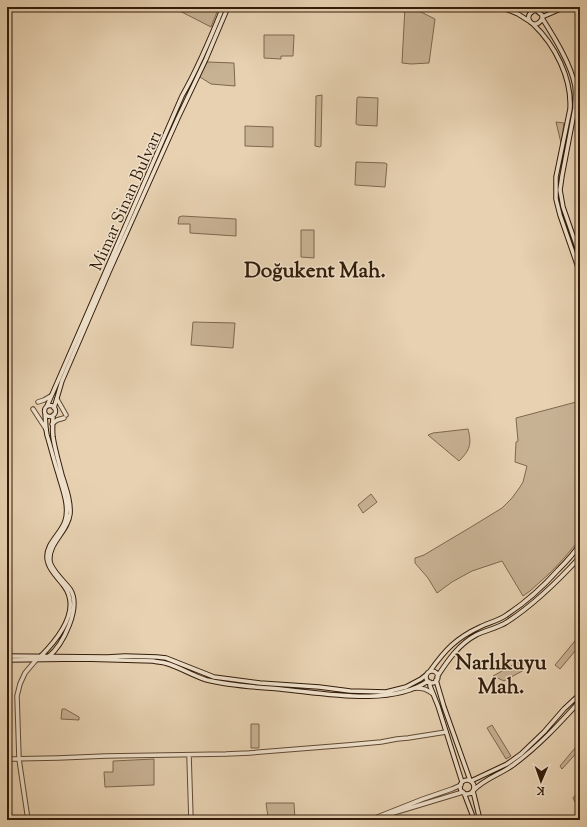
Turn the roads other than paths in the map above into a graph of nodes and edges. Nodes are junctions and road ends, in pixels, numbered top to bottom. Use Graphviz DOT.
graph roads {
  1 [pos="223,7"];
  2 [pos="228,7"];
  3 [pos="501,7"];
  4 [pos="519,7"];
  5 [pos="548,7"];
  6 [pos="565,7"];
  7 [pos="535,11"];
  8 [pos="542,18"];
  9 [pos="531,22"];
  10 [pos="580,256"];
  11 [pos="580,273"];
  12 [pos="52,396"];
  13 [pos="57,399"];
  14 [pos="38,402"];
  15 [pos="47,406"];
  16 [pos="34,408"];
  17 [pos="54,408"];
  18 [pos="45,413"];
  19 [pos="53,415"];
  20 [pos="52,424"];
  21 [pos="46,429"];
  22 [pos="580,544"];
  23 [pos="580,557"];
  24 [pos="7,656"];
  25 [pos="40,656"];
  26 [pos="49,657"];
  27 [pos="7,660"];
  28 [pos="36,660"];
  29 [pos="44,660"];
  30 [pos="430,671"];
  31 [pos="426,675"];
  32 [pos="437,678"];
  33 [pos="429,682"];
  34 [pos="414,688"];
  35 [pos="580,694"];
  36 [pos="434,695"];
  37 [pos="580,701"];
  38 [pos="446,732"];
  39 [pos="189,755"];
  40 [pos="7,759"];
  41 [pos="19,759"];
  42 [pos="470,781"];
  43 [pos="461,784"];
  44 [pos="473,790"];
  45 [pos="464,793"];
  46 [pos="580,816"];
  47 [pos="28,820"];
  48 [pos="191,820"];
  49 [pos="371,820"];
  50 [pos="473,820"];
  51 [pos="480,820"];
  52 [pos="572,820"];
  1 -- 12 [label="main road, Mimar Sinan Bulvarı"];
  2 -- 13 [label="main road, Mimar Sinan Bulvarı"];
  3 -- 9 [label="main road"];
  4 -- 7 [label="main road"];
  5 -- 7 [label="main road"];
  6 -- 8 [label="main road"];
  7 -- 8 [label="main road"];
  7 -- 9 [label="main road"];
  8 -- 9 [label="main road"];
  8 -- 10 [label="main road"];
  9 -- 11 [label="main road"];
  12 -- 14 [label="main road"];
  12 -- 15 [label="main road, Mimar Sinan Bulvarı"];
  13 -- 17 [label="main road, Mimar Sinan Bulvarı"];
  13 -- 20 [label="main road"];
  15 -- 17 [label="main road"];
  15 -- 18 [label="main road"];
  16 -- 21 [label="main road"];
  17 -- 19 [label="main road"];
  18 -- 19 [label="main road"];
  18 -- 21 [label="main road"];
  19 -- 20 [label="main road"];
  20 -- 26 [label="main road"];
  21 -- 25 [label="main road"];
  22 -- 30 [label="main road"];
  23 -- 32 [label="main road"];
  24 -- 25 [label="main road"];
  25 -- 26 [label="main road"];
  25 -- 28 [label="main road"];
  26 -- 29 [label="main road"];
  26 -- 31 [label="main road"];
  27 -- 28 [label="main road"];
  28 -- 29 [label="main road"];
  28 -- 41 [label="main road"];
  29 -- 34 [label="main road"];
  30 -- 31 [label="main road"];
  30 -- 32 [label="main road"];
  31 -- 33 [label="main road"];
  32 -- 33 [label="main road"];
  32 -- 42 [label="main road"];
  33 -- 34 [label="main road"];
  33 -- 36 [label="main road"];
  34 -- 36 [label="main road"];
  35 -- 42 [label="main road"];
  36 -- 38 [label="main road"];
  37 -- 44 [label="main road"];
  38 -- 39 [label="main road"];
  38 -- 43 [label="main road"];
  39 -- 41 [label="main road"];
  39 -- 48 [label="main road"];
  40 -- 41 [label="main road"];
  41 -- 47 [label="main road"];
  42 -- 43 [label="main road"];
  42 -- 44 [label="main road"];
  43 -- 45 [label="main road"];
  43 -- 49 [label="main road"];
  44 -- 45 [label="main road"];
  44 -- 51 [label="main road"];
  45 -- 49 [label="main road"];
  45 -- 50 [label="main road"];
  46 -- 52 [label="main road"];
}
